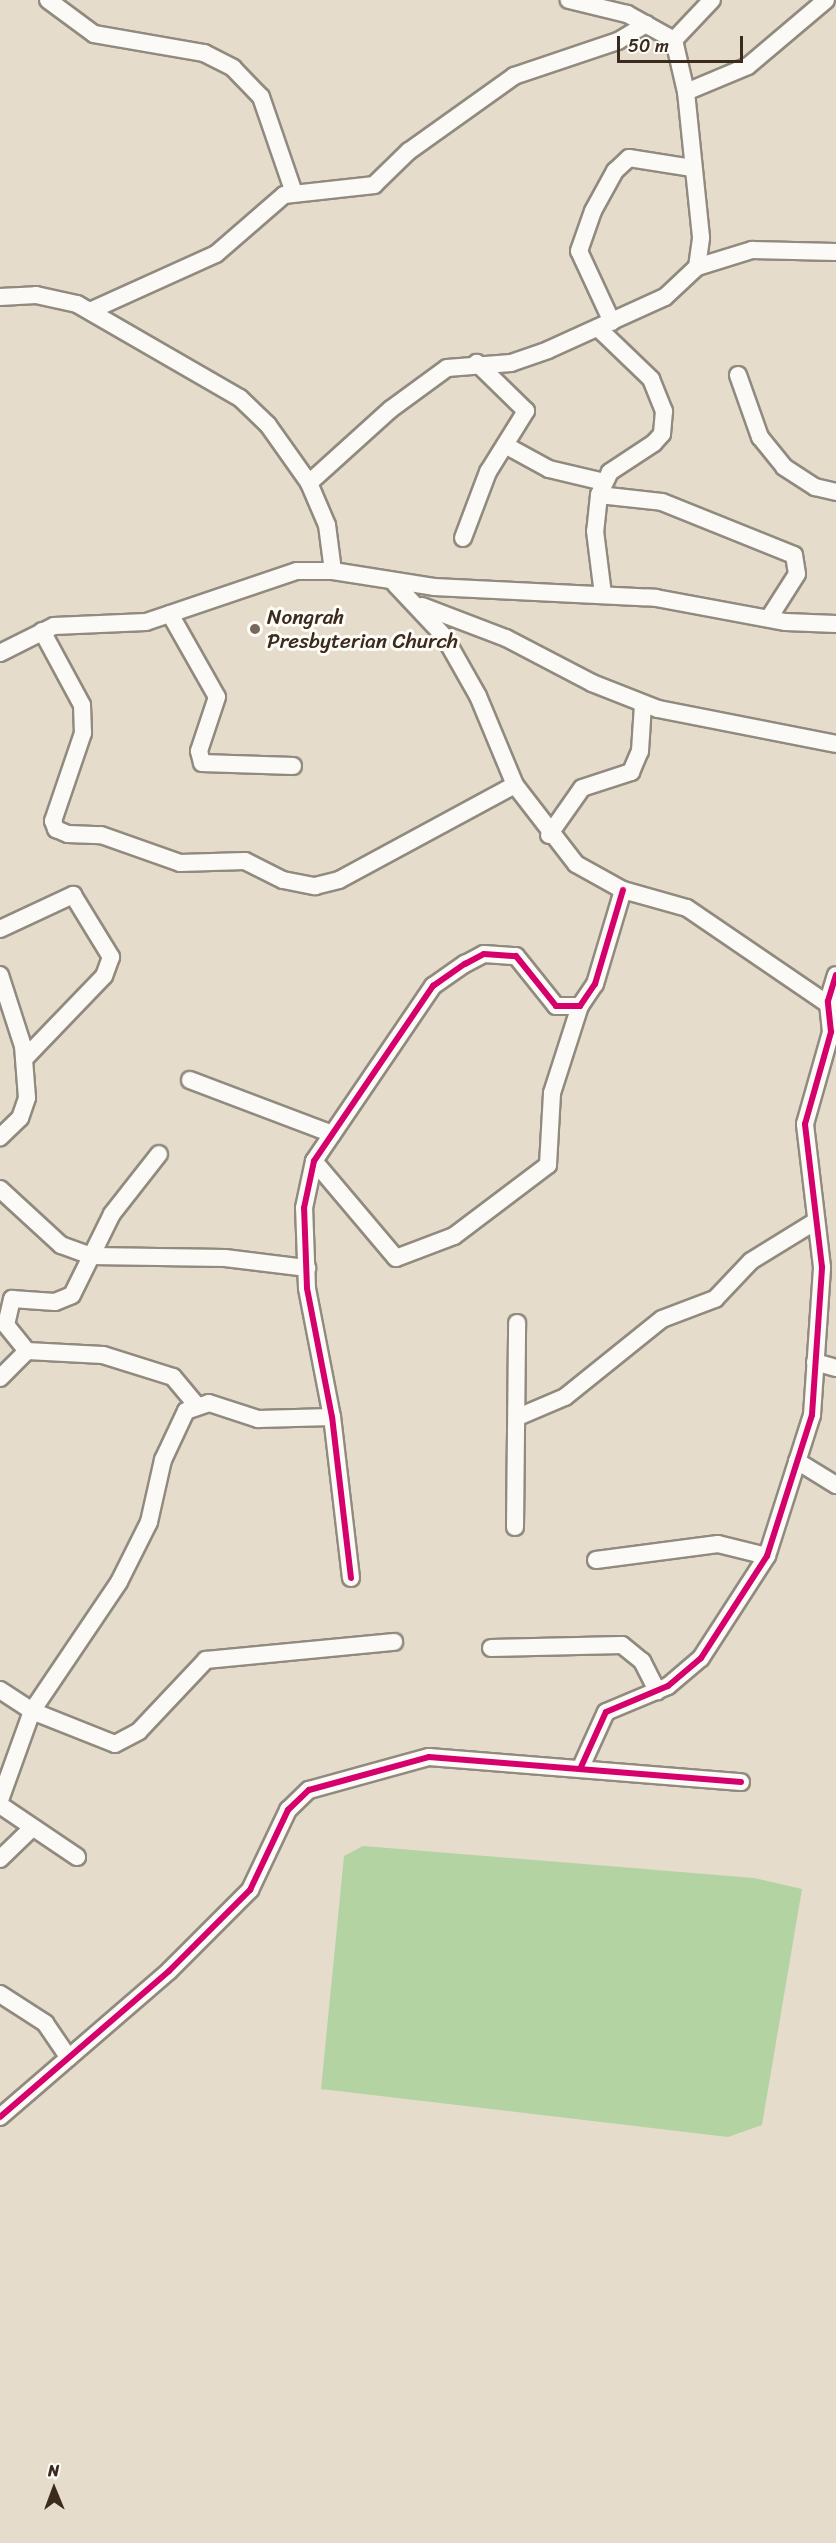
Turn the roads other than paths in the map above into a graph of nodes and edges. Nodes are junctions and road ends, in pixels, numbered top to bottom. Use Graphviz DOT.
graph roads {
  1 [pos="48,0"];
  2 [pos="569,0"];
  3 [pos="826,0"];
  4 [pos="704,3"];
  5 [pos="646,24"];
  6 [pos="674,40"];
  7 [pos="686,92"];
  8 [pos="692,168"];
  9 [pos="294,193"];
  10 [pos="836,252"];
  11 [pos="697,267"];
  12 [pos="0,297"];
  13 [pos="92,310"];
  14 [pos="605,325"];
  15 [pos="477,363"];
  16 [pos="738,375"];
  17 [pos="505,445"];
  18 [pos="309,483"];
  19 [pos="601,489"];
  20 [pos="836,492"];
  21 [pos="464,538"];
  22 [pos="333,571"];
  23 [pos="395,584"];
  24 [pos="603,594"];
  25 [pos="419,605"];
  26 [pos="170,614"];
  27 [pos="769,618"];
  28 [pos="836,624"];
  29 [pos="42,631"];
  30 [pos="0,653"];
  31 [pos="643,704"];
  32 [pos="831,745"];
  33 [pos="836,761"];
  34 [pos="292,766"];
  35 [pos="516,785"];
  36 [pos="549,835"];
  37 [pos="623,890"];
  38 [pos="0,930"];
  39 [pos="0,975"];
  40 [pos="836,975"];
  41 [pos="832,1005"];
  42 [pos="580,1006"];
  43 [pos="24,1059"];
  44 [pos="190,1080"];
  45 [pos="332,1134"];
  46 [pos="0,1137"];
  47 [pos="159,1154"];
  48 [pos="314,1161"];
  49 [pos="0,1189"];
  50 [pos="816,1221"];
  51 [pos="92,1256"];
  52 [pos="307,1268"];
  53 [pos="517,1323"];
  54 [pos="27,1351"];
  55 [pos="815,1362"];
  56 [pos="836,1368"];
  57 [pos="0,1378"];
  58 [pos="196,1404"];
  59 [pos="332,1417"];
  60 [pos="518,1417"];
  61 [pos="797,1461"];
  62 [pos="836,1485"];
  63 [pos="515,1527"];
  64 [pos="767,1556"];
  65 [pos="596,1560"];
  66 [pos="351,1578"];
  67 [pos="394,1642"];
  68 [pos="491,1648"];
  69 [pos="0,1690"];
  70 [pos="657,1691"];
  71 [pos="32,1711"];
  72 [pos="581,1767"];
  73 [pos="741,1782"];
  74 [pos="0,1803"];
  75 [pos="32,1828"];
  76 [pos="77,1857"];
  77 [pos="0,1859"];
  78 [pos="0,1994"];
  79 [pos="69,2058"];
  80 [pos="0,2117"];
  1 -- 9 [label="street"];
  2 -- 5 [label="street"];
  3 -- 7 [label="street"];
  4 -- 6 [label="street"];
  5 -- 6 [label="street"];
  5 -- 9 [label="street"];
  6 -- 7 [label="street"];
  7 -- 8 [label="street"];
  8 -- 11 [label="street"];
  8 -- 14 [label="street"];
  9 -- 13 [label="street"];
  10 -- 11 [label="street"];
  11 -- 14 [label="street"];
  12 -- 13 [label="street"];
  13 -- 18 [label="street"];
  14 -- 15 [label="street"];
  14 -- 19 [label="street"];
  15 -- 17 [label="street"];
  15 -- 18 [label="street"];
  16 -- 20 [label="street"];
  17 -- 19 [label="street"];
  17 -- 21 [label="street"];
  18 -- 22 [label="street"];
  19 -- 24 [label="street"];
  19 -- 27 [label="street"];
  22 -- 23 [label="street"];
  22 -- 26 [label="street"];
  23 -- 24 [label="street"];
  23 -- 25 [label="street"];
  24 -- 27 [label="street"];
  25 -- 31 [label="street"];
  25 -- 35 [label="street"];
  26 -- 29 [label="street"];
  26 -- 34 [label="street"];
  27 -- 28 [label="street"];
  29 -- 30 [label="street"];
  29 -- 35 [label="street"];
  31 -- 32 [label="street"];
  31 -- 36 [label="street"];
  32 -- 33 [label="street"];
  35 -- 36 [label="street"];
  36 -- 37 [label="street"];
  37 -- 41 [label="street"];
  37 -- 42 [label="street"];
  38 -- 43 [label="street"];
  39 -- 43 [label="street"];
  40 -- 41 [label="street"];
  41 -- 50 [label="street"];
  42 -- 45 [label="street"];
  42 -- 48 [label="street"];
  43 -- 46 [label="street"];
  44 -- 45 [label="street"];
  45 -- 48 [label="street"];
  47 -- 51 [label="street"];
  48 -- 52 [label="street"];
  49 -- 51 [label="street"];
  50 -- 55 [label="street"];
  50 -- 60 [label="street"];
  51 -- 52 [label="street"];
  51 -- 54 [label="street"];
  52 -- 59 [label="street"];
  53 -- 60 [label="street"];
  54 -- 57 [label="street"];
  54 -- 58 [label="street"];
  55 -- 56 [label="street"];
  55 -- 61 [label="street"];
  58 -- 59 [label="street"];
  58 -- 71 [label="street"];
  59 -- 66 [label="street"];
  60 -- 63 [label="street"];
  61 -- 62 [label="street"];
  61 -- 64 [label="street"];
  64 -- 65 [label="street"];
  64 -- 70 [label="street"];
  67 -- 71 [label="street"];
  68 -- 70 [label="street"];
  69 -- 71 [label="street"];
  70 -- 72 [label="street"];
  71 -- 74 [label="street"];
  72 -- 73 [label="street"];
  72 -- 79 [label="street"];
  74 -- 75 [label="street"];
  75 -- 76 [label="street"];
  75 -- 77 [label="street"];
  78 -- 79 [label="street"];
  79 -- 80 [label="street"];
}
